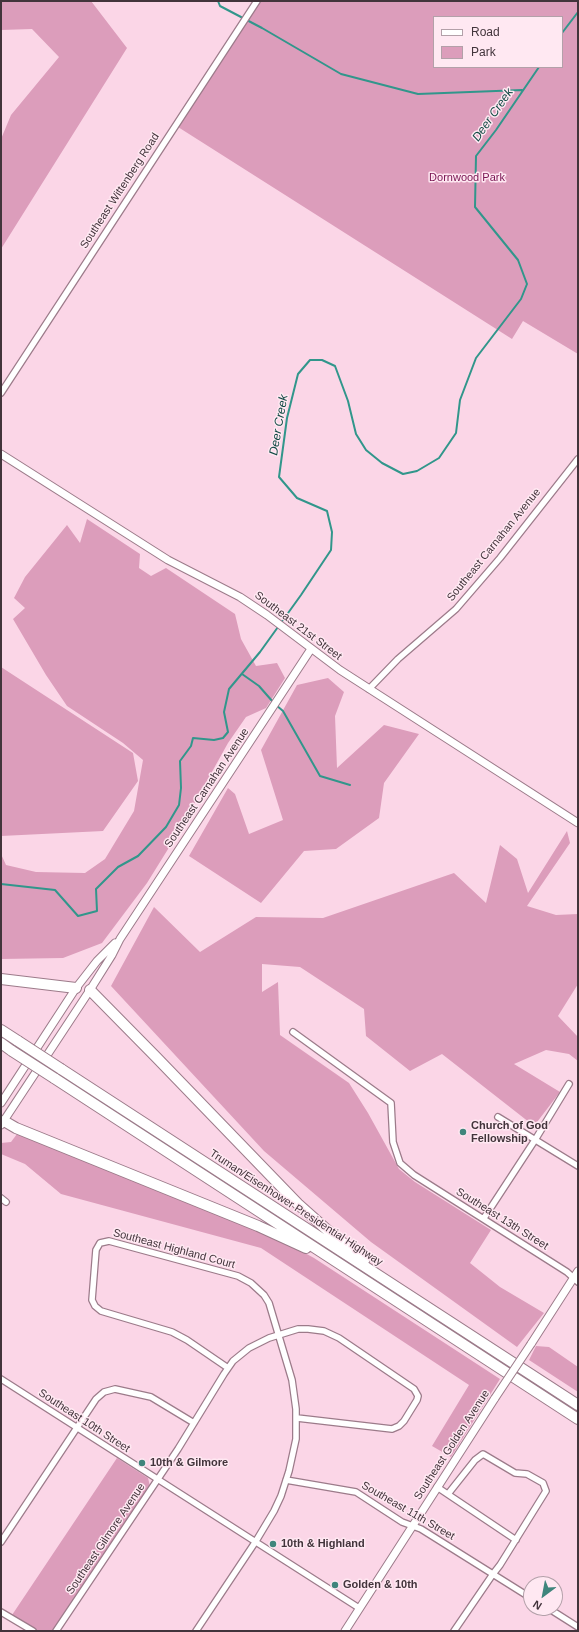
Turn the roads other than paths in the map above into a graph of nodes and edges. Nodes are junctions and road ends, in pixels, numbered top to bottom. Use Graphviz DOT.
graph roads {
  1 [pos="257,1"];
  2 [pos="1,393"];
  3 [pos="1,454"];
  4 [pos="578,459"];
  5 [pos="311,649"];
  6 [pos="369,689"];
  7 [pos="578,823"];
  8 [pos="120,939"];
  9 [pos="1,979"];
  10 [pos="76,988"];
  11 [pos="90,990"];
  12 [pos="1,1030"];
  13 [pos="293,1032"];
  14 [pos="1,1043"];
  15 [pos="569,1084"];
  16 [pos="1,1103"];
  17 [pos="498,1117"];
  18 [pos="2,1122"];
  19 [pos="535,1140"];
  20 [pos="578,1166"];
  21 [pos="484,1218"];
  22 [pos="578,1271"];
  23 [pos="576,1280"];
  24 [pos="368,1282"];
  25 [pos="435,1312"];
  26 [pos="278,1335"];
  27 [pos="228,1368"];
  28 [pos="1,1379"];
  29 [pos="578,1405"];
  30 [pos="297,1418"];
  31 [pos="578,1419"];
  32 [pos="194,1423"];
  33 [pos="77,1428"];
  34 [pos="158,1480"];
  35 [pos="286,1480"];
  36 [pos="437,1487"];
  37 [pos="448,1494"];
  38 [pos="412,1525"];
  39 [pos="516,1540"];
  40 [pos="256,1541"];
  41 [pos="1,1542"];
  42 [pos="493,1574"];
  43 [pos="523,1593"];
  44 [pos="360,1608"];
  45 [pos="1,1612"];
  46 [pos="560,1616"];
  47 [pos="576,1627"];
  48 [pos="33,1631"];
  49 [pos="56,1631"];
  50 [pos="196,1631"];
  51 [pos="345,1631"];
  52 [pos="454,1631"];
  1 -- 2 [label="street, Southeast Wittenberg Road"];
  3 -- 5 [label="street, Southeast 21st Street"];
  4 -- 6 [label="street, Southeast Carnahan Avenue"];
  5 -- 6 [label="street, Southeast 21st Street"];
  5 -- 8 [label="street, Southeast Carnahan Avenue"];
  6 -- 7 [label="street, Southeast 21st Street"];
  8 -- 10 [label="street, Southeast Carnahan Avenue"];
  8 -- 11 [label="street, Southeast Carnahan Avenue"];
  9 -- 10 [label="highway"];
  10 -- 11 [label="street"];
  10 -- 16 [label="street, Southeast Carnahan Avenue"];
  11 -- 18 [label="street, Southeast Carnahan Avenue"];
  11 -- 25 [label="highway"];
  12 -- 25 [label="highway, Truman/Eisenhower Presidential Highway, bridge"];
  13 -- 21 [label="street, Southeast 13th Street"];
  14 -- 24 [label="highway, Truman/Eisenhower Presidential Highway, bridge"];
  15 -- 19 [label="street"];
  17 -- 19 [label="street"];
  18 -- 24 [label="highway"];
  19 -- 20 [label="street"];
  19 -- 21 [label="street"];
  21 -- 23 [label="street, Southeast 13th Street"];
  22 -- 23 [label="street, Southeast Golden Avenue"];
  23 -- 36 [label="street, Southeast Golden Avenue, bridge"];
  24 -- 31 [label="highway, Truman/Eisenhower Presidential Highway"];
  25 -- 29 [label="highway, Truman/Eisenhower Presidential Highway"];
  26 -- 27 [label="street, Southeast Gilmore Avenue"];
  26 -- 27 [label="street, Southeast Highland Court"];
  26 -- 30 [label="street"];
  26 -- 30 [label="street, Southeast Gilmore Avenue"];
  27 -- 32 [label="street, Southeast Gilmore Avenue"];
  28 -- 33 [label="street, Southeast 10th Street"];
  30 -- 35 [label="street"];
  32 -- 33 [label="street"];
  32 -- 34 [label="street, Southeast Gilmore Avenue"];
  33 -- 34 [label="street, Southeast 10th Street"];
  33 -- 41 [label="street"];
  34 -- 40 [label="street, Southeast 10th Street"];
  34 -- 49 [label="street, Southeast Gilmore Avenue"];
  35 -- 38 [label="street, Southeast 11th Street"];
  35 -- 40 [label="street"];
  36 -- 37 [label="street"];
  36 -- 38 [label="street, Southeast Golden Avenue"];
  37 -- 39 [label="street"];
  37 -- 39 [label="street"];
  38 -- 42 [label="street, Southeast 11th Street"];
  38 -- 44 [label="street, Southeast Golden Avenue"];
  39 -- 42 [label="street"];
  40 -- 44 [label="street, Southeast 10th Street"];
  40 -- 50 [label="street"];
  42 -- 43 [label="street, Southeast 11th Street"];
  42 -- 52 [label="street"];
  44 -- 51 [label="street, Southeast Golden Avenue"];
  45 -- 48 [label="street"];
  46 -- 47 [label="street"];
}
